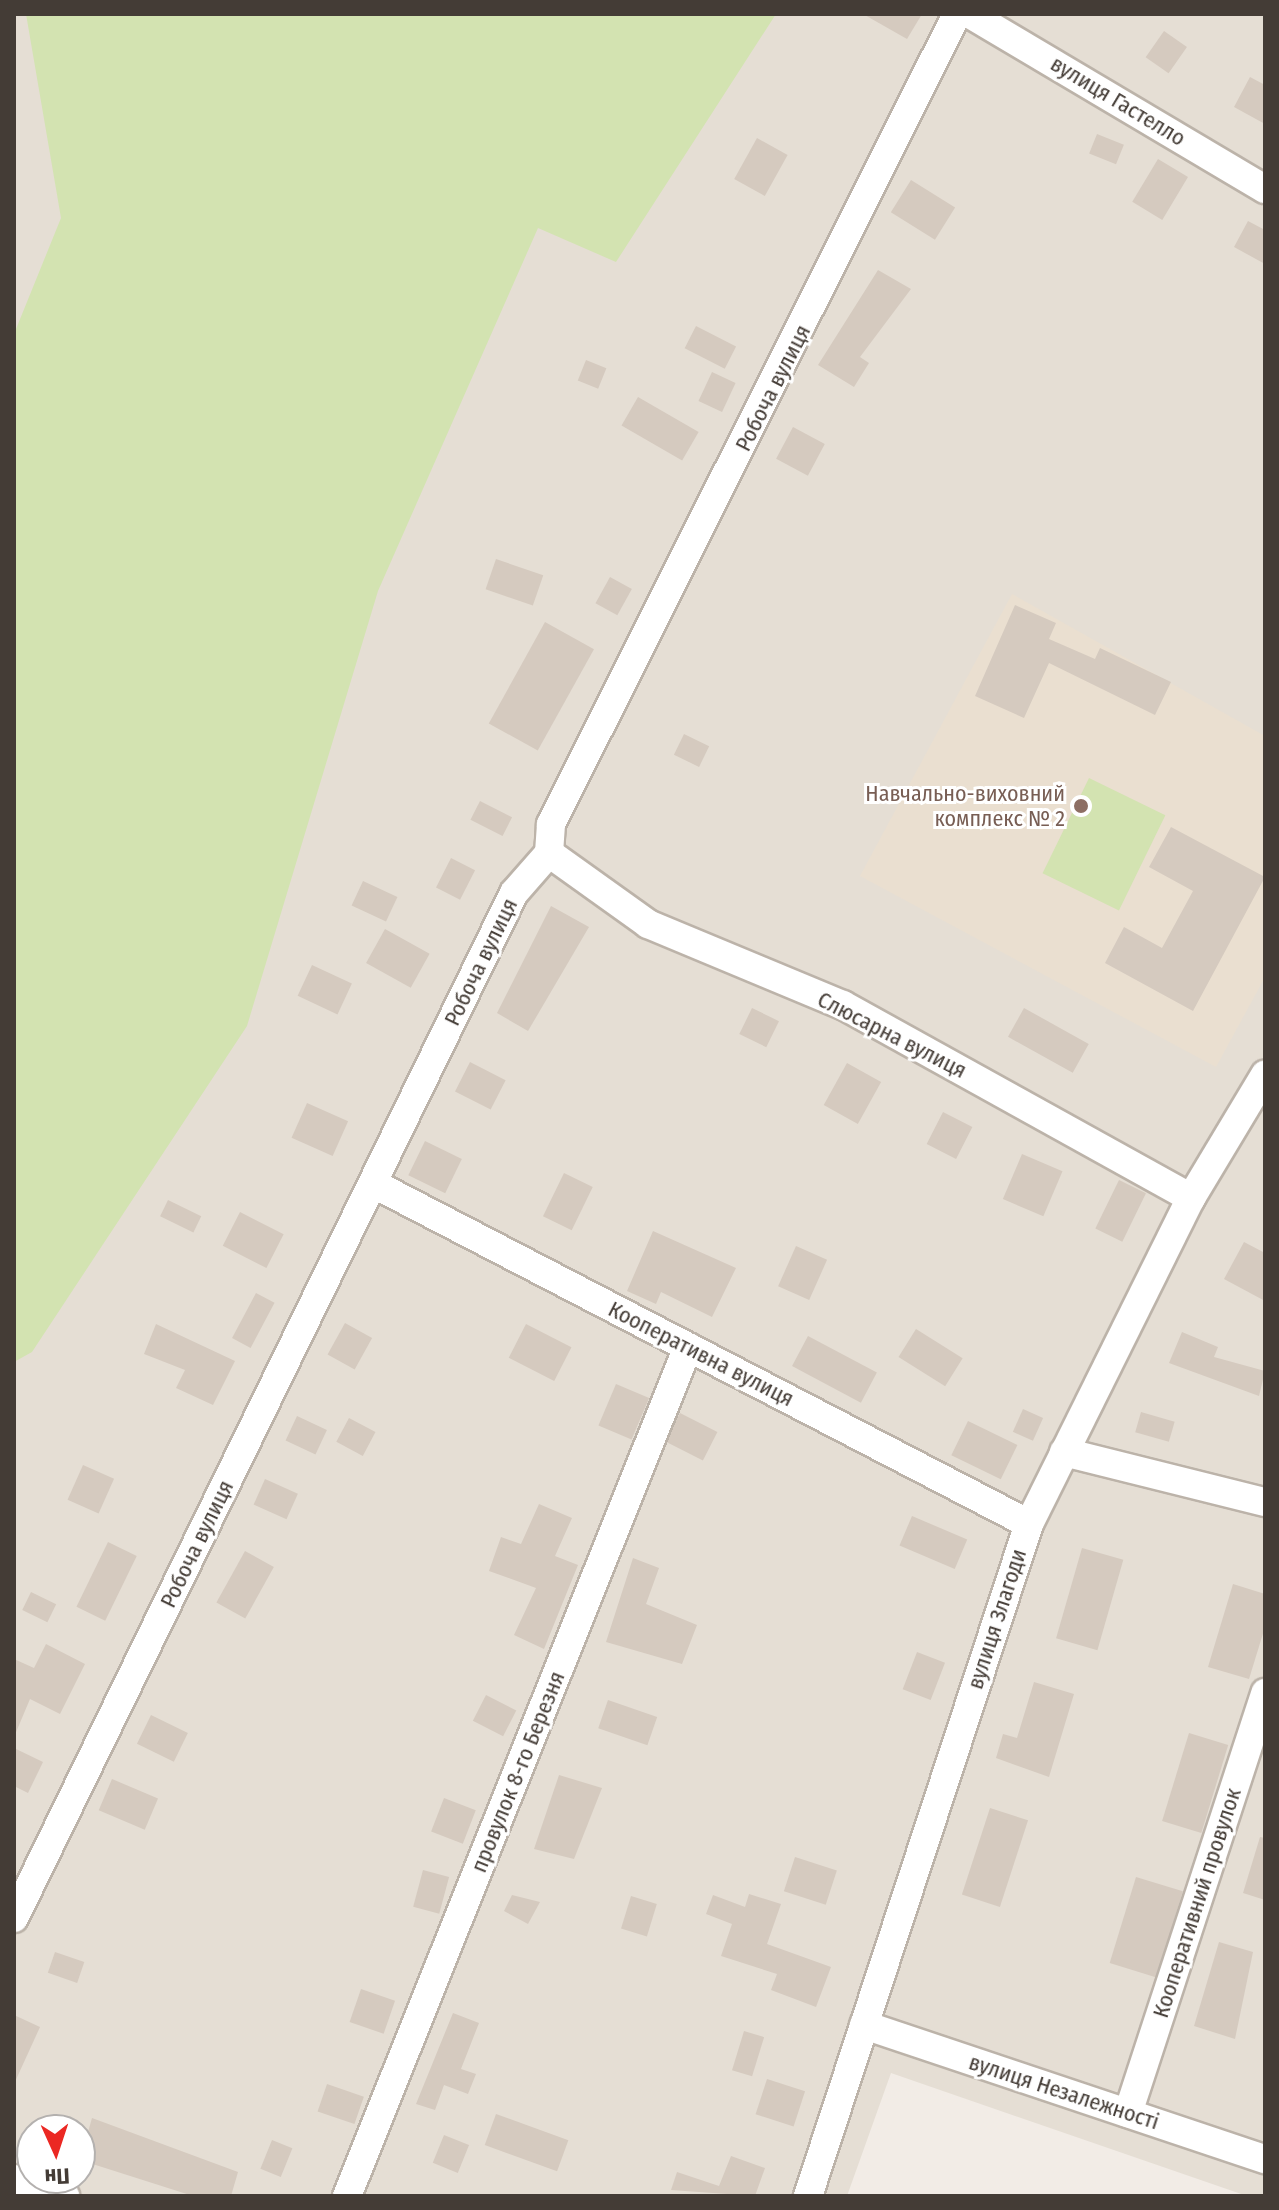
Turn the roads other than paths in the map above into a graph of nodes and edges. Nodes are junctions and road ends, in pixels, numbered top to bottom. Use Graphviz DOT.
graph roads {
  1 [pos="957,14"];
  2 [pos="970,14"];
  3 [pos="1265,189"];
  4 [pos="549,853"];
  5 [pos="1265,1075"];
  6 [pos="374,1184"];
  7 [pos="1191,1198"];
  8 [pos="688,1347"];
  9 [pos="1064,1452"];
  10 [pos="1265,1502"];
  11 [pos="1029,1524"];
  12 [pos="1265,1693"];
  13 [pos="14,1918"];
  14 [pos="864,2025"];
  15 [pos="1128,2113"];
  16 [pos="1265,2159"];
  17 [pos="14,2179"];
  18 [pos="65,2196"];
  19 [pos="347,2196"];
  20 [pos="808,2196"];
  1 -- 4 [label="street, Робоча вулиця"];
  2 -- 3 [label="street, вулиця Гастелло"];
  4 -- 6 [label="street, Робоча вулиця"];
  4 -- 7 [label="street, Слюсарна вулиця"];
  5 -- 7 [label="street, вулиця Злагоди"];
  6 -- 8 [label="street, Кооперативна вулиця"];
  6 -- 13 [label="street, Робоча вулиця"];
  7 -- 9 [label="street, вулиця Злагоди"];
  8 -- 11 [label="street, Кооперативна вулиця"];
  8 -- 19 [label="street, провулок 8-го Березня"];
  9 -- 10 [label="street"];
  9 -- 11 [label="street, вулиця Злагоди"];
  11 -- 14 [label="street, вулиця Злагоди"];
  12 -- 15 [label="street, Кооперативний провулок"];
  14 -- 15 [label="street, вулиця Незалежності"];
  14 -- 20 [label="street, вулиця Злагоди"];
  15 -- 16 [label="street, вулиця Незалежності"];
  17 -- 18 [label="street"];
}
